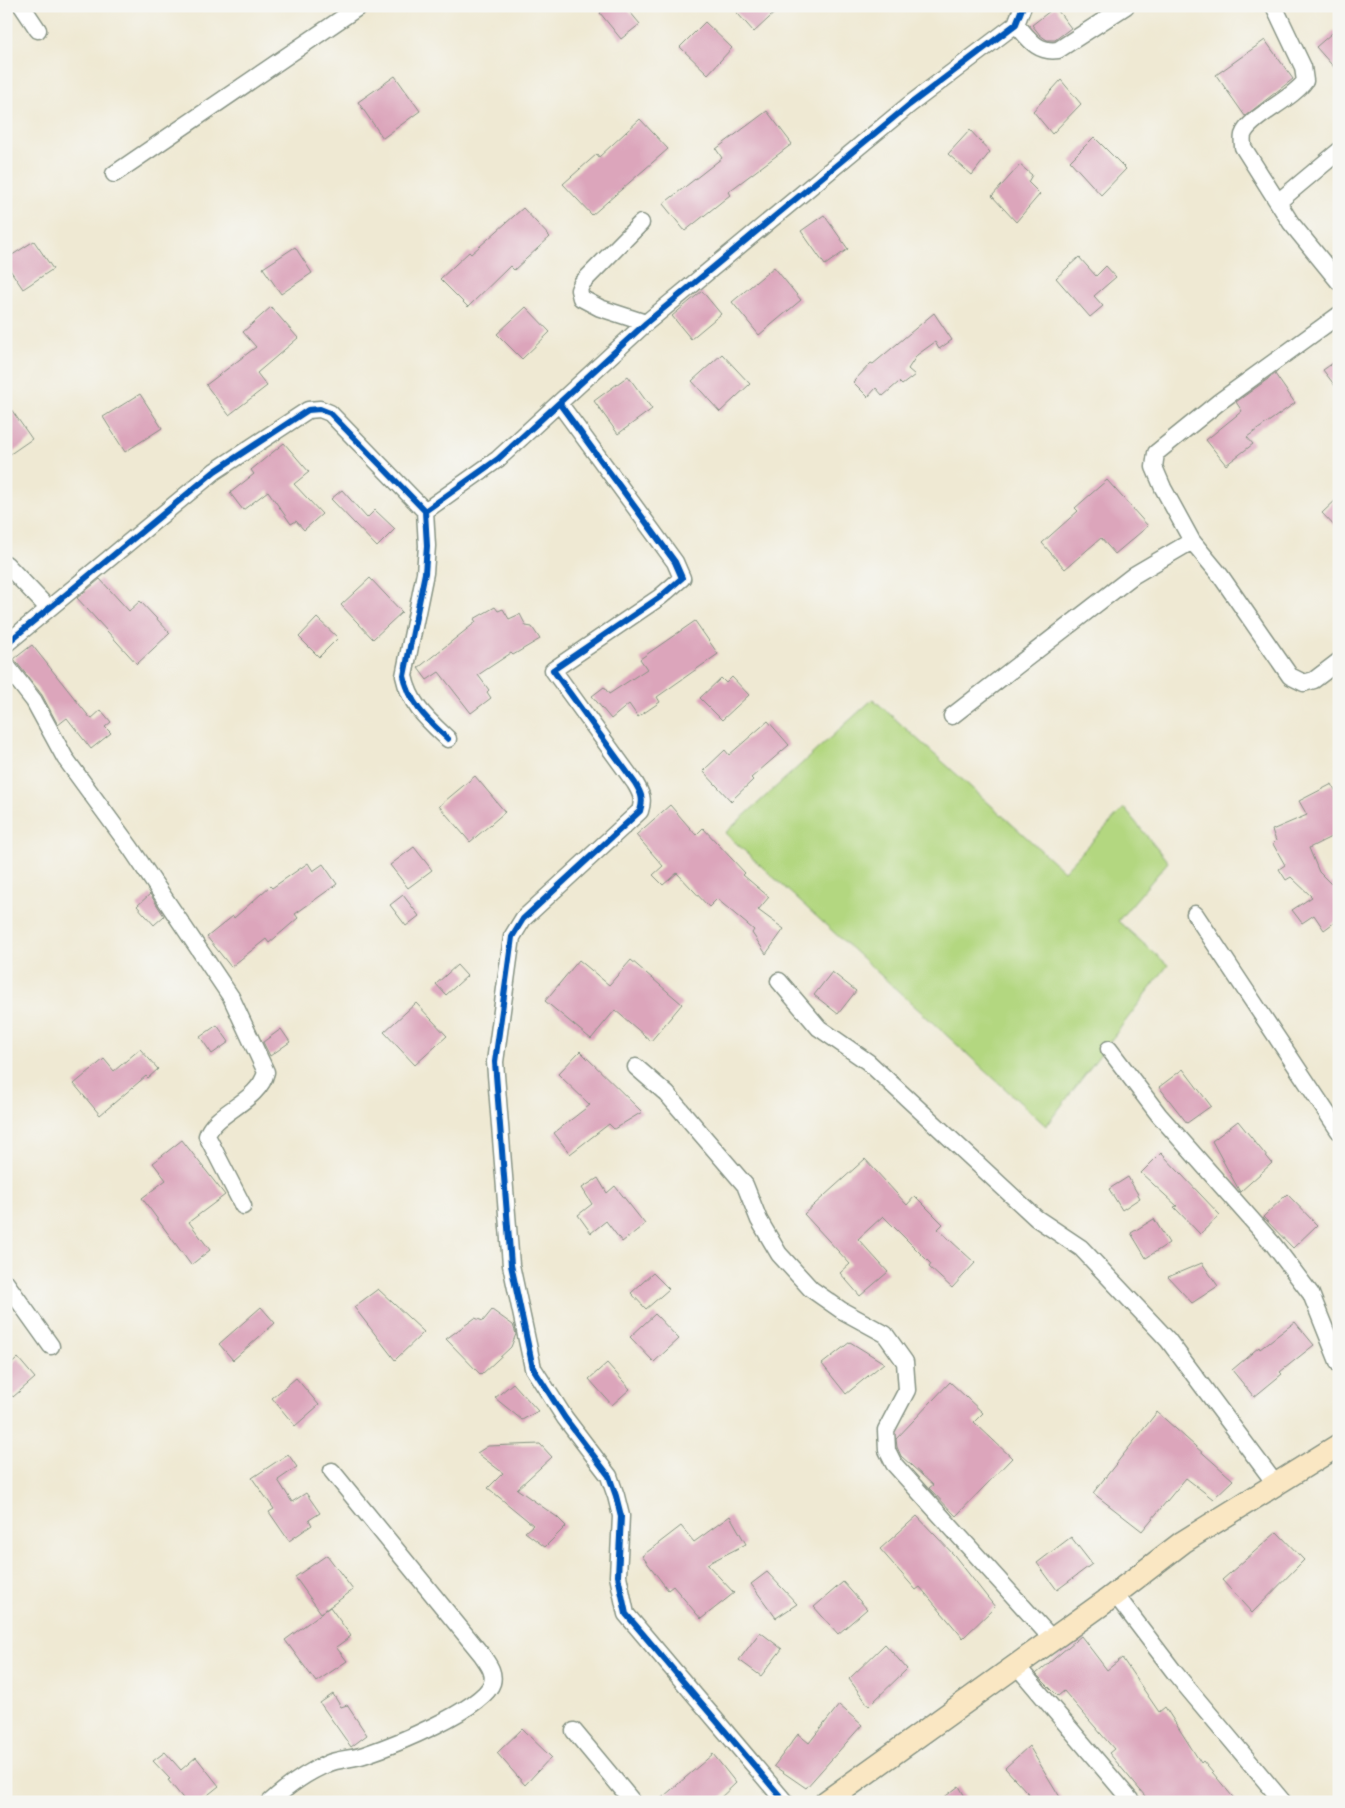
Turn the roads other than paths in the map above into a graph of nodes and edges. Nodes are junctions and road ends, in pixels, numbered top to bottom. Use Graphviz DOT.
graph roads {
  1 [pos="22,6"];
  2 [pos="360,6"];
  3 [pos="1023,6"];
  4 [pos="1126,6"];
  5 [pos="1274,6"];
  6 [pos="1016,24"];
  7 [pos="38,30"];
  8 [pos="1339,151"];
  9 [pos="114,174"];
  10 [pos="1278,202"];
  11 [pos="641,223"];
  12 [pos="1339,282"];
  13 [pos="1339,316"];
  14 [pos="646,323"];
  15 [pos="559,403"];
  16 [pos="425,511"];
  17 [pos="1192,541"];
  18 [pos="6,564"];
  19 [pos="48,608"];
  20 [pos="6,644"];
  21 [pos="1339,661"];
  22 [pos="6,665"];
  23 [pos="952,716"];
  24 [pos="448,739"];
  25 [pos="1195,914"];
  26 [pos="778,981"];
  27 [pos="1109,1049"];
  28 [pos="636,1067"];
  29 [pos="1339,1131"];
  30 [pos="243,1206"];
  31 [pos="6,1283"];
  32 [pos="51,1346"];
  33 [pos="1339,1364"];
  34 [pos="1339,1446"];
  35 [pos="332,1471"];
  36 [pos="1276,1486"];
  37 [pos="1115,1594"];
  38 [pos="1053,1640"];
  39 [pos="1016,1665"];
  40 [pos="574,1731"];
  41 [pos="270,1802"];
  42 [pos="633,1802"];
  43 [pos="785,1802"];
  44 [pos="826,1802"];
  45 [pos="1132,1802"];
  46 [pos="1283,1802"];
  1 -- 7 [label="street"];
  2 -- 9 [label="street"];
  3 -- 6 [label="street"];
  4 -- 6 [label="street"];
  5 -- 10 [label="street"];
  6 -- 14 [label="street"];
  8 -- 10 [label="street"];
  10 -- 12 [label="street"];
  11 -- 14 [label="street"];
  13 -- 17 [label="street"];
  14 -- 15 [label="street"];
  15 -- 16 [label="street"];
  15 -- 43 [label="street"];
  16 -- 19 [label="street"];
  16 -- 24 [label="street"];
  17 -- 21 [label="street"];
  17 -- 23 [label="street"];
  18 -- 19 [label="street"];
  19 -- 20 [label="street"];
  22 -- 30 [label="street"];
  25 -- 29 [label="street"];
  26 -- 36 [label="street"];
  27 -- 33 [label="street"];
  28 -- 38 [label="street"];
  31 -- 32 [label="street"];
  34 -- 36 [label="street"];
  35 -- 41 [label="street"];
  36 -- 37 [label="street"];
  37 -- 38 [label="street"];
  37 -- 46 [label="street"];
  38 -- 39 [label="street"];
  39 -- 44 [label="street"];
  39 -- 45 [label="street"];
  40 -- 42 [label="street"];
}
